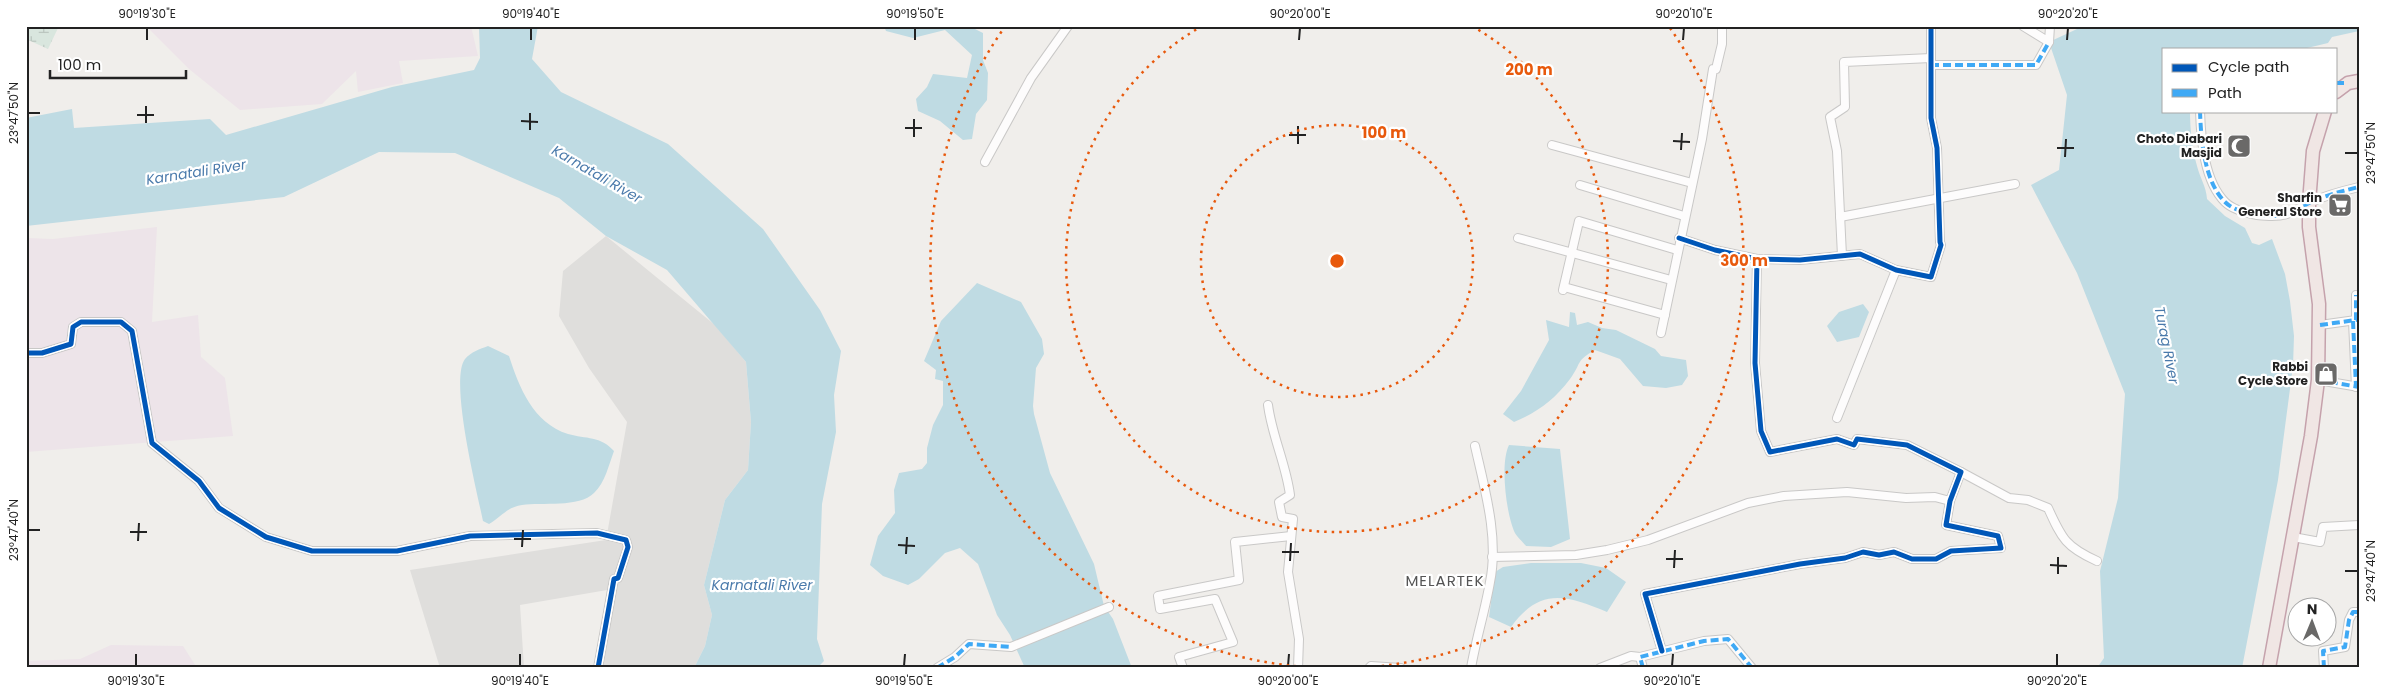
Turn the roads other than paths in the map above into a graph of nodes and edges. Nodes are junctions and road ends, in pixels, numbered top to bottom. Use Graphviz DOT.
graph roads {
  1 [pos="1068,26"];
  2 [pos="1722,26"];
  3 [pos="1931,26"];
  4 [pos="2023,26"];
  5 [pos="2050,26"];
  6 [pos="2048,42"];
  7 [pos="1931,61"];
  8 [pos="2348,82"];
  9 [pos="2338,90"];
  10 [pos="2200,112"];
  11 [pos="2325,112"];
  12 [pos="1552,145"];
  13 [pos="985,162"];
  14 [pos="1692,183"];
  15 [pos="1580,184"];
  16 [pos="2015,184"];
  17 [pos="2359,188"];
  18 [pos="1938,198"];
  19 [pos="2309,203"];
  20 [pos="1684,216"];
  21 [pos="1840,217"];
  22 [pos="1518,238"];
  23 [pos="1679,238"];
  24 [pos="1677,250"];
  25 [pos="1572,253"];
  26 [pos="1842,256"];
  27 [pos="1757,259"];
  28 [pos="1896,270"];
  29 [pos="1671,280"];
  30 [pos="2356,295"];
  31 [pos="1665,315"];
  32 [pos="2353,321"];
  33 [pos="2320,325"];
  34 [pos="1661,333"];
  35 [pos="26,353"];
  36 [pos="2318,380"];
  37 [pos="2357,387"];
  38 [pos="1268,404"];
  39 [pos="1837,418"];
  40 [pos="1475,446"];
  41 [pos="1961,472"];
  42 [pos="1950,502"];
  43 [pos="2359,525"];
  44 [pos="1291,536"];
  45 [pos="2293,537"];
  46 [pos="1492,557"];
  47 [pos="2097,561"];
  48 [pos="1109,608"];
  49 [pos="2359,612"];
  50 [pos="1662,651"];
  51 [pos="1640,656"];
  52 [pos="598,668"];
  53 [pos="937,668"];
  54 [pos="1183,668"];
  55 [pos="1298,668"];
  56 [pos="1368,668"];
  57 [pos="1401,668"];
  58 [pos="1471,668"];
  59 [pos="1600,668"];
  60 [pos="1643,668"];
  61 [pos="1752,668"];
  62 [pos="2269,668"];
  63 [pos="2324,668"];
  1 -- 13 [label="street"];
  2 -- 14 [label="street"];
  3 -- 7 [label="street"];
  4 -- 6 [label="street"];
  5 -- 6 [label="street"];
  6 -- 7 [label="street"];
  7 -- 18 [label="street"];
  7 -- 21 [label="street"];
  8 -- 9 [label="highway"];
  10 -- 19 [label="street"];
  11 -- 19 [label="highway"];
  12 -- 14 [label="street"];
  14 -- 20 [label="street"];
  15 -- 20 [label="street"];
  16 -- 18 [label="street"];
  17 -- 19 [label="street"];
  18 -- 21 [label="street"];
  18 -- 28 [label="street"];
  19 -- 33 [label="highway"];
  20 -- 23 [label="street"];
  21 -- 26 [label="street"];
  22 -- 25 [label="street"];
  23 -- 24 [label="street"];
  23 -- 27 [label="street"];
  24 -- 25 [label="street"];
  24 -- 29 [label="street"];
  25 -- 29 [label="street"];
  25 -- 31 [label="street"];
  26 -- 27 [label="street"];
  26 -- 28 [label="street"];
  27 -- 41 [label="street"];
  28 -- 39 [label="street"];
  29 -- 31 [label="street"];
  30 -- 32 [label="street"];
  31 -- 34 [label="street"];
  32 -- 33 [label="street"];
  32 -- 37 [label="street"];
  33 -- 36 [label="highway"];
  35 -- 52 [label="street"];
  36 -- 37 [label="street"];
  36 -- 45 [label="highway"];
  38 -- 44 [label="street"];
  40 -- 46 [label="street"];
  41 -- 42 [label="street"];
  41 -- 47 [label="street"];
  42 -- 46 [label="street"];
  42 -- 50 [label="street"];
  43 -- 45 [label="street"];
  44 -- 54 [label="street"];
  44 -- 55 [label="street"];
  45 -- 62 [label="highway"];
  46 -- 58 [label="street"];
  48 -- 53 [label="street"];
  49 -- 63 [label="street"];
  50 -- 51 [label="street"];
  50 -- 61 [label="street"];
  51 -- 59 [label="street"];
  51 -- 60 [label="street"];
  56 -- 57 [label="street"];
}
